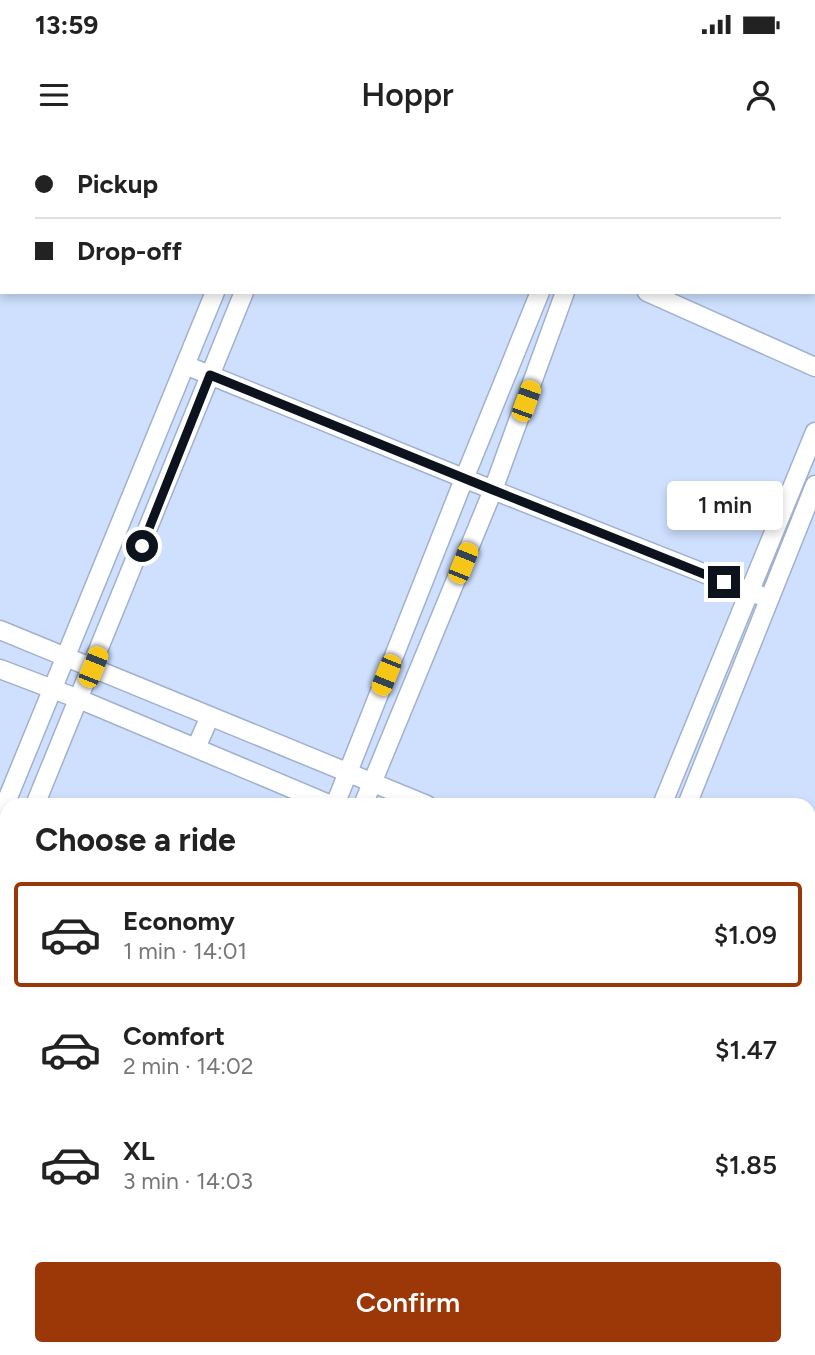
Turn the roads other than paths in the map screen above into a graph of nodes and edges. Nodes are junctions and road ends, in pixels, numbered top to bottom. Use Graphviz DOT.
graph roads {
  1 [pos="214,294"];
  2 [pos="243,294"];
  3 [pos="539,294"];
  4 [pos="564,294"];
  5 [pos="651,294"];
  6 [pos="518,347"];
  7 [pos="542,356"];
  8 [pos="185,365"];
  9 [pos="815,367"];
  10 [pos="210,375"];
  11 [pos="815,432"];
  12 [pos="464,479"];
  13 [pos="815,485"];
  14 [pos="493,490"];
  15 [pos="750,592"];
  16 [pos="769,599"];
  17 [pos="0,630"];
  18 [pos="66,656"];
  19 [pos="93,667"];
  20 [pos="0,669"];
  21 [pos="52,689"];
  22 [pos="79,699"];
  23 [pos="210,716"];
  24 [pos="196,748"];
  25 [pos="347,773"];
  26 [pos="372,783"];
  27 [pos="8,798"];
  28 [pos="38,798"];
  29 [pos="316,798"];
  30 [pos="336,798"];
  31 [pos="366,798"];
  32 [pos="410,798"];
  33 [pos="665,798"];
  34 [pos="690,798"];
  1 -- 8 [label="street"];
  2 -- 10 [label="street"];
  3 -- 6 [label="street"];
  4 -- 7 [label="street"];
  5 -- 9 [label="street"];
  6 -- 7 [label="street"];
  6 -- 12 [label="street"];
  7 -- 14 [label="street"];
  8 -- 10 [label="street"];
  8 -- 18 [label="street"];
  10 -- 12 [label="street"];
  10 -- 19 [label="street"];
  11 -- 15 [label="street"];
  12 -- 14 [label="street"];
  12 -- 25 [label="street"];
  13 -- 16 [label="street"];
  14 -- 15 [label="street"];
  14 -- 26 [label="street"];
  15 -- 16 [label="street"];
  15 -- 33 [label="street"];
  16 -- 34 [label="street"];
  17 -- 18 [label="street"];
  18 -- 19 [label="street"];
  18 -- 21 [label="street"];
  19 -- 22 [label="street"];
  19 -- 23 [label="street"];
  20 -- 21 [label="street"];
  21 -- 22 [label="street"];
  21 -- 27 [label="street"];
  22 -- 24 [label="street"];
  22 -- 28 [label="street"];
  23 -- 24 [label="street"];
  23 -- 25 [label="street"];
  24 -- 29 [label="street"];
  25 -- 26 [label="street"];
  25 -- 30 [label="street"];
  26 -- 31 [label="street"];
  26 -- 32 [label="street"];
}
